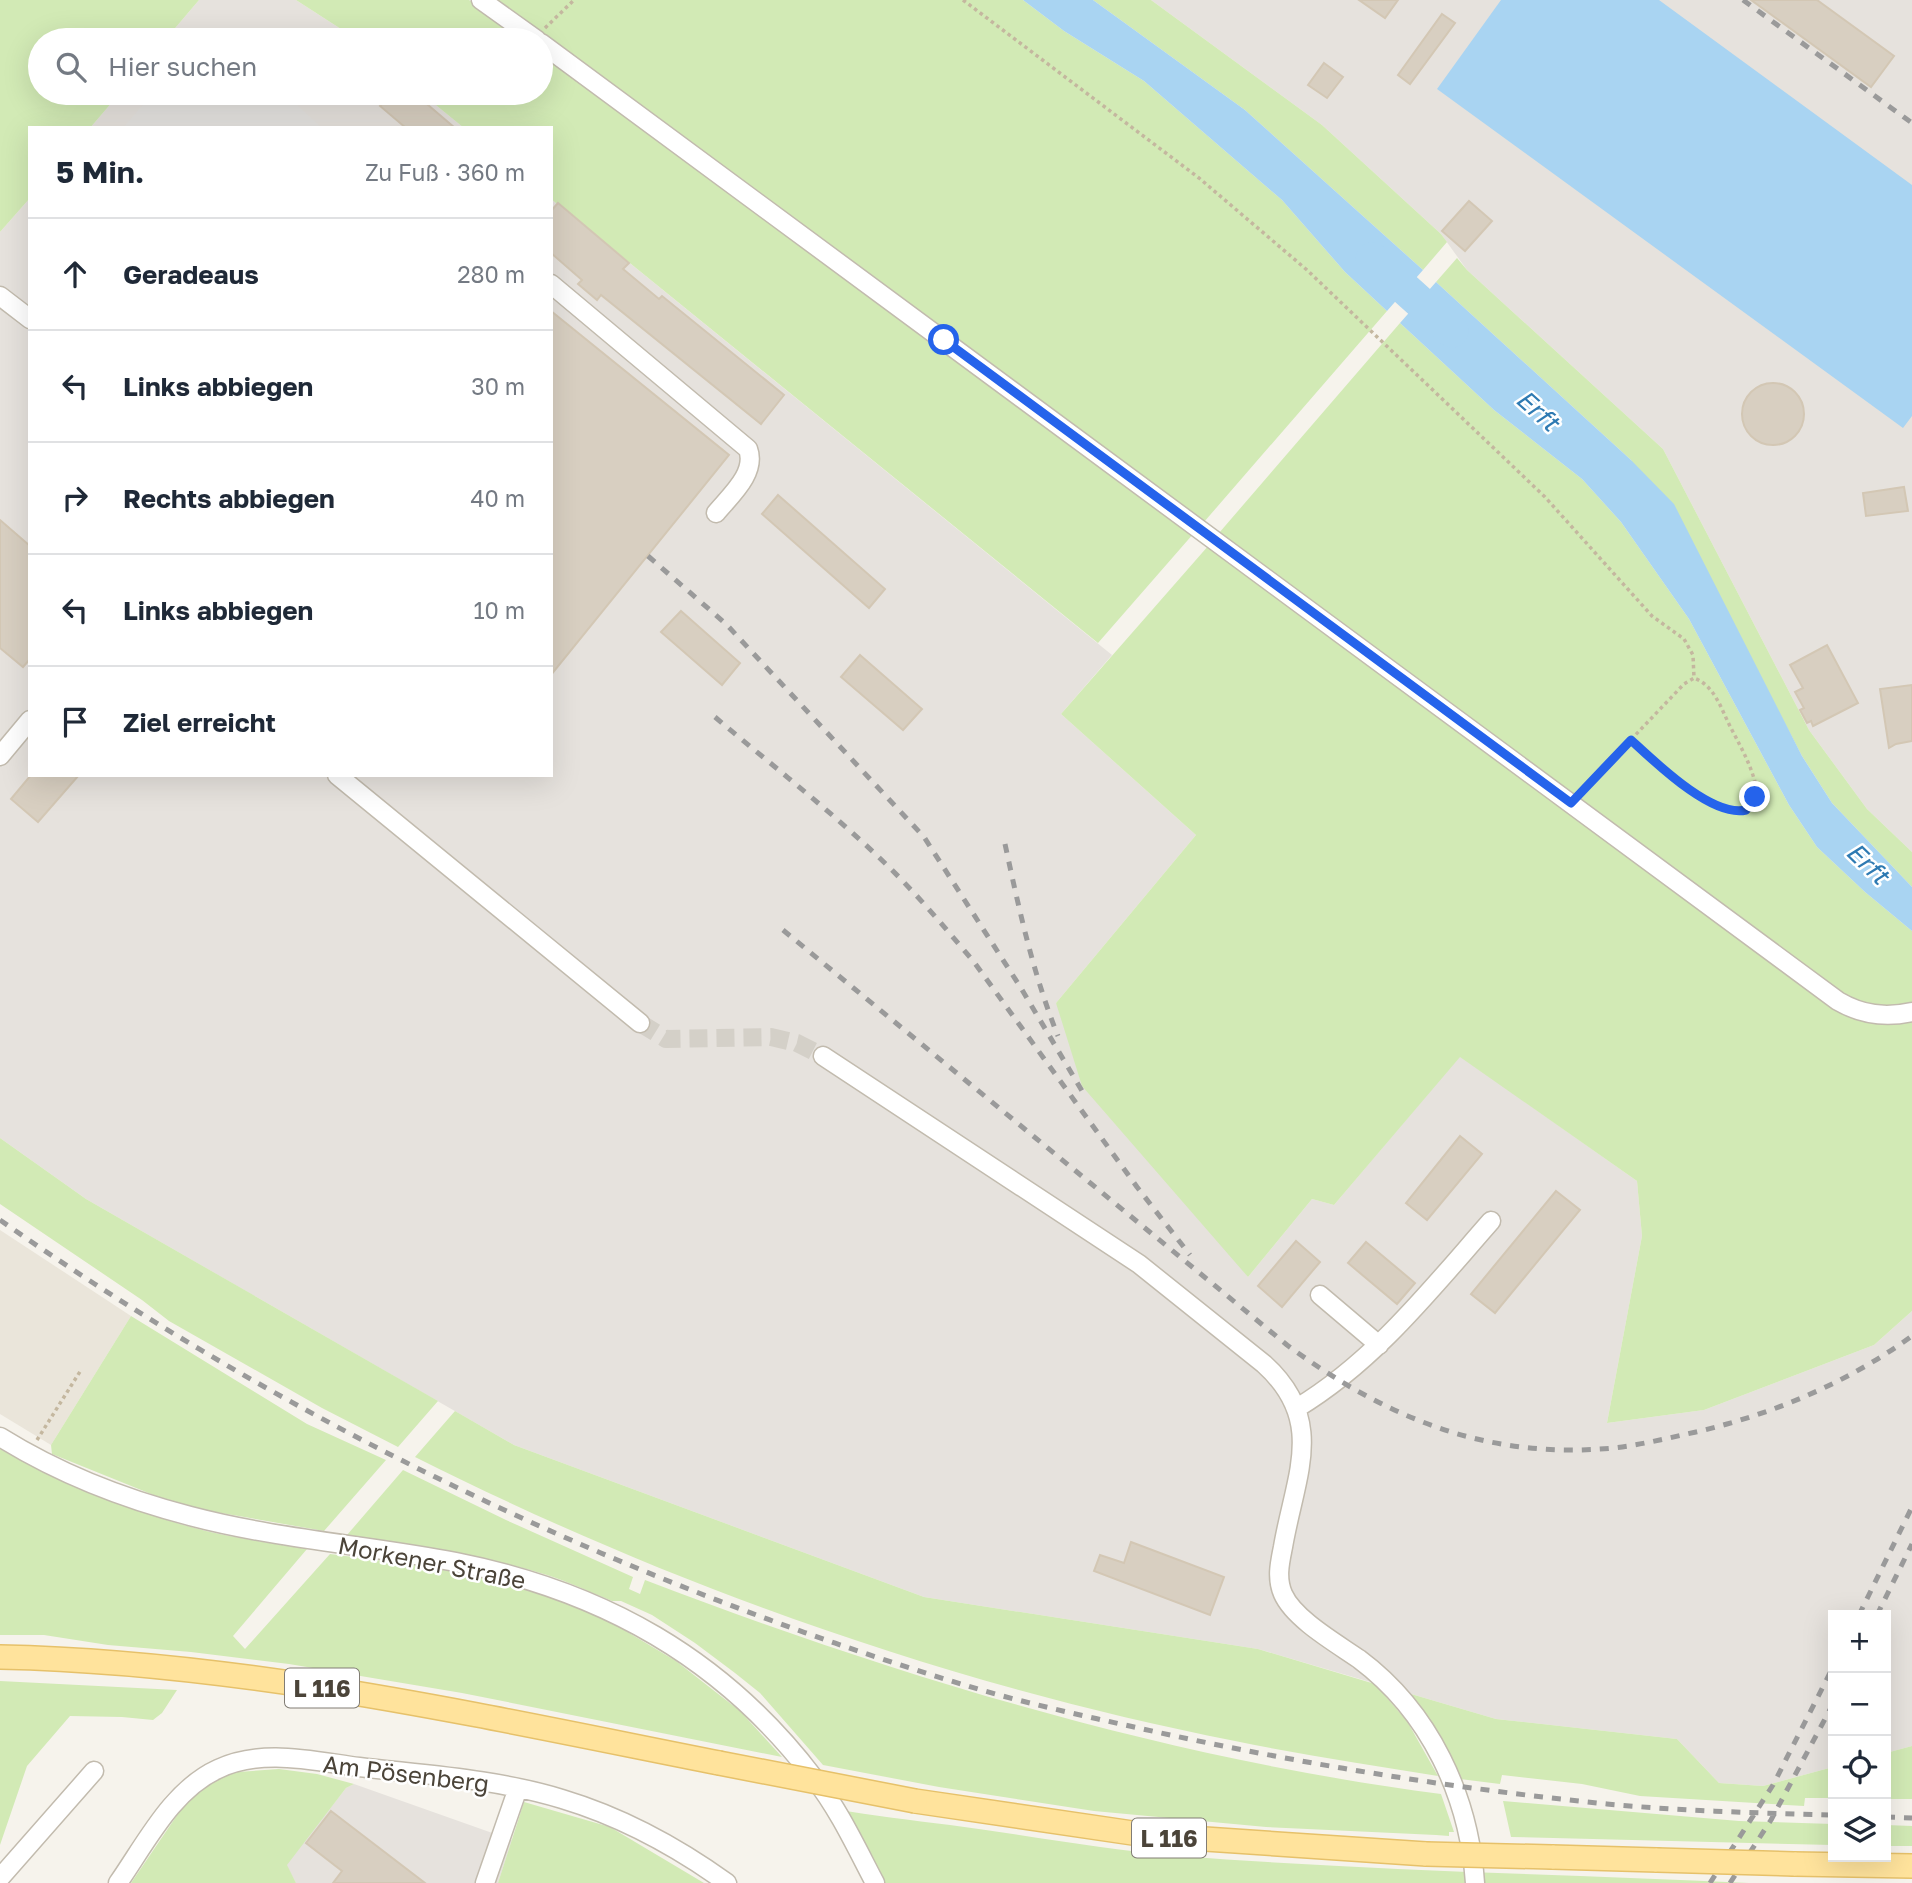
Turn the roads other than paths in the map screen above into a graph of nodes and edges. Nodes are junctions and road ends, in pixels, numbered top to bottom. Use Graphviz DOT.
graph roads {
  1 [pos="481,0"];
  2 [pos="520,28"];
  3 [pos="553,52"];
  4 [pos="553,286"];
  5 [pos="0,296"];
  6 [pos="28,317"];
  7 [pos="716,513"];
  8 [pos="28,722"];
  9 [pos="0,756"];
  10 [pos="339,777"];
  11 [pos="1912,1012"];
  12 [pos="640,1023"];
  13 [pos="823,1056"];
  14 [pos="1491,1221"];
  15 [pos="1321,1295"];
  16 [pos="1379,1345"];
  17 [pos="1297,1408"];
  18 [pos="0,1437"];
  19 [pos="0,1657"];
  20 [pos="93,1771"];
  21 [pos="518,1788"];
  22 [pos="1912,1866"];
  23 [pos="0,1878"];
  24 [pos="118,1883"];
  25 [pos="485,1883"];
  26 [pos="727,1883"];
  27 [pos="875,1883"];
  28 [pos="1475,1883"];
  1 -- 2 [label="street"];
  3 -- 11 [label="street"];
  4 -- 7 [label="street"];
  5 -- 6 [label="street"];
  8 -- 9 [label="street"];
  10 -- 12 [label="street"];
  13 -- 17 [label="street"];
  14 -- 16 [label="street"];
  15 -- 16 [label="street"];
  16 -- 17 [label="street"];
  17 -- 28 [label="street"];
  18 -- 27 [label="street, Morkener Straße"];
  19 -- 22 [label="main road, L 116, bridge"];
  20 -- 23 [label="street"];
  21 -- 24 [label="street, Am Pösenberg"];
  21 -- 25 [label="street"];
  21 -- 26 [label="street, Am Pösenberg"];
}
